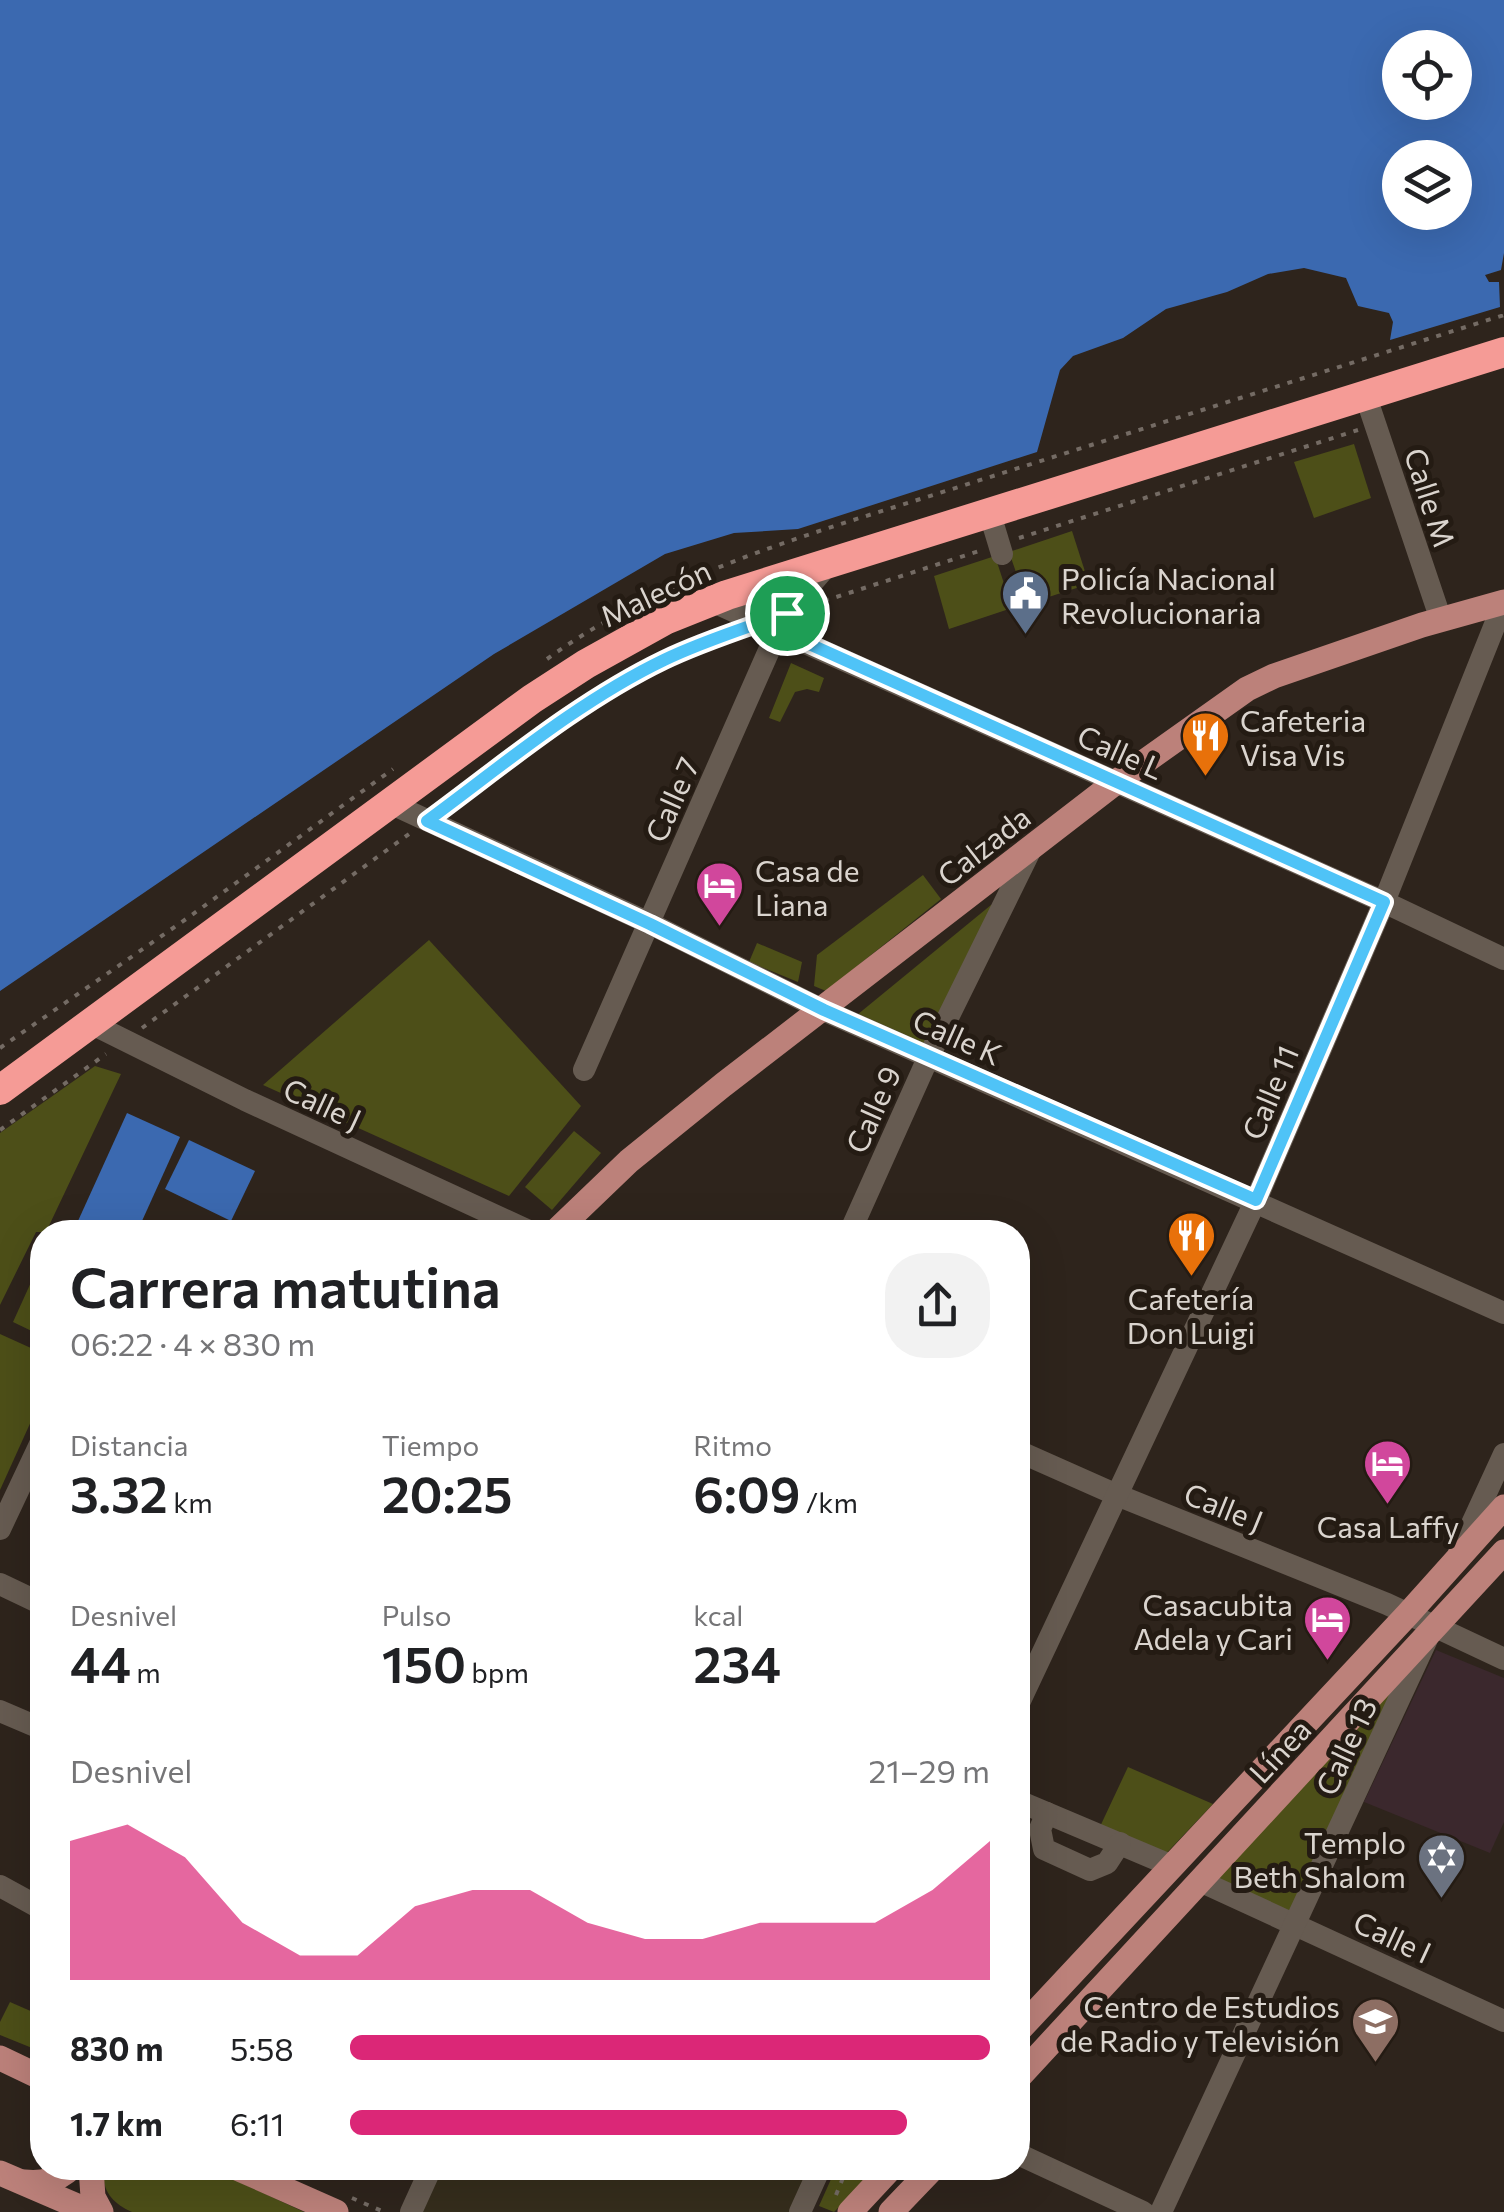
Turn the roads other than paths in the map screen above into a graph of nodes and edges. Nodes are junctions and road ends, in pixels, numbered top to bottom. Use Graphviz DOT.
graph roads {
  1 [pos="1504,352"];
  2 [pos="1365,394"];
  3 [pos="988,511"];
  4 [pos="1001,549"];
  5 [pos="830,562"];
  6 [pos="711,601"];
  7 [pos="1504,602"];
  8 [pos="1440,620"];
  9 [pos="769,627"];
  10 [pos="1116,782"];
  11 [pos="392,804"];
  12 [pos="1030,849"];
  13 [pos="1384,902"];
  14 [pos="650,924"];
  15 [pos="1504,960"];
  16 [pos="824,1010"];
  17 [pos="92,1024"];
  18 [pos="929,1056"];
  19 [pos="584,1070"];
  20 [pos="0,1090"];
  21 [pos="1256,1200"];
  22 [pos="506,1220"];
  23 [pos="568,1220"];
  24 [pos="855,1220"];
  25 [pos="1504,1313"];
  26 [pos="1504,1454"];
  27 [pos="1030,1456"];
  28 [pos="30,1465"];
  29 [pos="1117,1495"];
  30 [pos="1504,1506"];
  31 [pos="0,1528"];
  32 [pos="1504,1552"];
  33 [pos="1456,1560"];
  34 [pos="0,1584"];
  35 [pos="30,1598"];
  36 [pos="1408,1614"];
  37 [pos="1432,1630"];
  38 [pos="1504,1659"];
  39 [pos="1030,1680"];
  40 [pos="0,1711"];
  41 [pos="30,1724"];
  42 [pos="1030,1806"];
  43 [pos="1047,1813"];
  44 [pos="1120,1844"];
  45 [pos="1172,1866"];
  46 [pos="1202,1882"];
  47 [pos="0,1886"];
  48 [pos="30,1902"];
  49 [pos="1294,1924"];
  50 [pos="1030,2018"];
  51 [pos="1504,2021"];
  52 [pos="0,2058"];
  53 [pos="1030,2065"];
  54 [pos="30,2072"];
  55 [pos="1030,2160"];
  56 [pos="5,2175"];
  57 [pos="49,2180"];
  58 [pos="69,2180"];
  59 [pos="91,2180"];
  60 [pos="264,2180"];
  61 [pos="426,2180"];
  62 [pos="815,2180"];
  63 [pos="880,2180"];
  64 [pos="921,2180"];
  65 [pos="60,2205"];
  66 [pos="91,2212"];
  67 [pos="102,2212"];
  68 [pos="336,2212"];
  69 [pos="411,2212"];
  70 [pos="800,2212"];
  71 [pos="850,2212"];
  72 [pos="890,2212"];
  73 [pos="1143,2212"];
  74 [pos="1161,2212"];
  1 -- 2 [label="highway, Malecón"];
  2 -- 3 [label="highway, Malecón"];
  2 -- 8 [label="street, Calle M"];
  3 -- 4 [label="street"];
  3 -- 5 [label="highway, Malecón"];
  5 -- 6 [label="highway, Malecón"];
  5 -- 9 [label="street, Calle 7"];
  6 -- 9 [label="street, Calle L"];
  6 -- 11 [label="highway, Malecón"];
  7 -- 8 [label="main road, Calzada"];
  7 -- 13 [label="street, Calle 11"];
  8 -- 10 [label="main road, Calzada"];
  9 -- 10 [label="street, Calle L"];
  9 -- 14 [label="street, Calle 7"];
  10 -- 12 [label="main road, Calzada"];
  10 -- 13 [label="street, Calle L"];
  11 -- 14 [label="street, Calle K"];
  11 -- 17 [label="highway, Malecón"];
  12 -- 16 [label="main road, Calzada"];
  12 -- 18 [label="street, Calle 9"];
  13 -- 15 [label="street, Calle L"];
  13 -- 21 [label="street, Calle 11"];
  14 -- 16 [label="street, Calle K"];
  14 -- 19 [label="street, Calle 7"];
  16 -- 18 [label="street, Calle K"];
  16 -- 23 [label="main road, Calzada"];
  17 -- 20 [label="highway, Malecón"];
  17 -- 22 [label="street, Calle J"];
  18 -- 21 [label="street, Calle K"];
  18 -- 24 [label="street, Calle 9"];
  21 -- 25 [label="street, Calle K"];
  21 -- 29 [label="street, Calle 11"];
  26 -- 33 [label="street"];
  27 -- 29 [label="street, Calle J"];
  28 -- 31 [label="street"];
  29 -- 36 [label="street, Calle J"];
  29 -- 39 [label="street, Calle 11"];
  30 -- 33 [label="main road, Línea"];
  32 -- 37 [label="main road, Línea"];
  33 -- 36 [label="main road, Línea"];
  34 -- 35 [label="street"];
  36 -- 37 [label="street, Calle J"];
  36 -- 45 [label="main road, Línea"];
  37 -- 38 [label="street"];
  37 -- 46 [label="main road, Línea"];
  37 -- 49 [label="street, Calle 13"];
  40 -- 41 [label="street"];
  42 -- 43 [label="street"];
  43 -- 44 [label="street"];
  43 -- 44 [label="street"];
  44 -- 45 [label="street"];
  45 -- 50 [label="main road, Línea"];
  46 -- 49 [label="street, Calle I"];
  46 -- 53 [label="main road, Línea"];
  47 -- 48 [label="street"];
  49 -- 51 [label="street, Calle I"];
  49 -- 74 [label="street, Calle 13"];
  52 -- 54 [label="main road"];
  55 -- 73 [label="street"];
  56 -- 57 [label="main road"];
  56 -- 65 [label="main road"];
  58 -- 65 [label="main road"];
  59 -- 67 [label="main road"];
  60 -- 68 [label="main road"];
  61 -- 69 [label="street"];
  62 -- 70 [label="street"];
  63 -- 71 [label="main road"];
  64 -- 72 [label="main road"];
  65 -- 66 [label="main road"];
}
